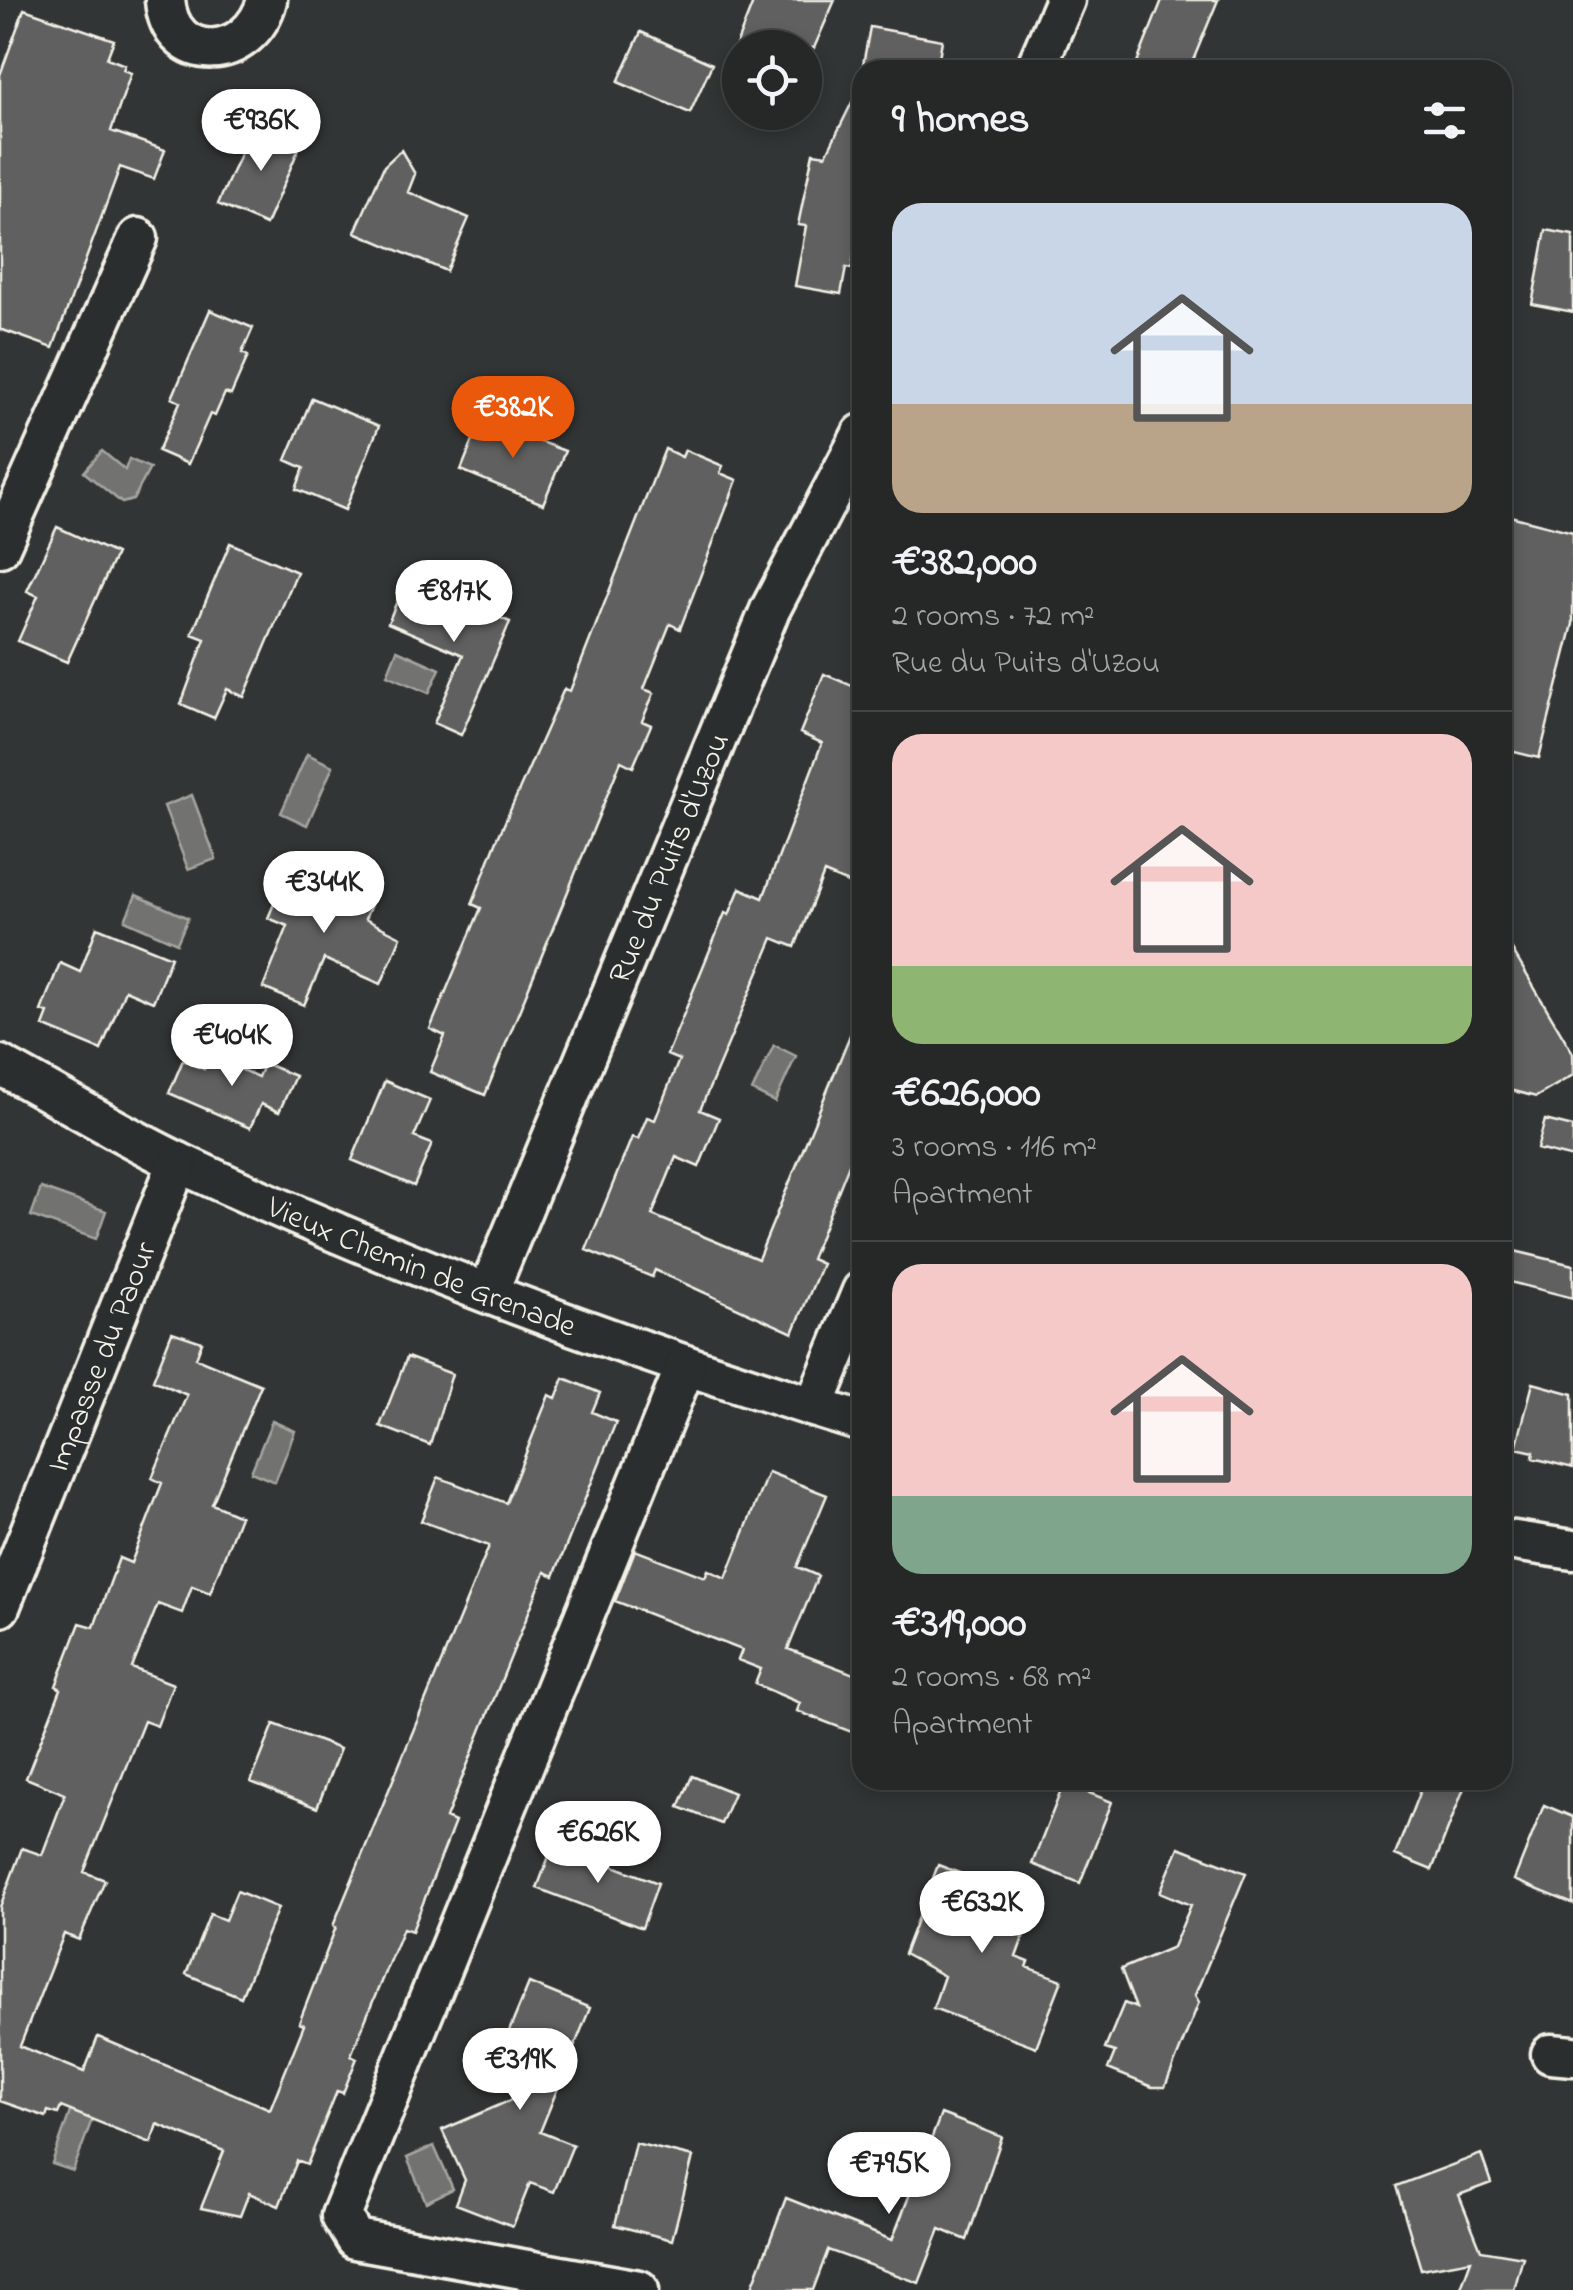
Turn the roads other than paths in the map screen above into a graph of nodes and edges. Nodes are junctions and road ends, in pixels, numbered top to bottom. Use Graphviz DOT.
graph roads {
  1 [pos="164,0"];
  2 [pos="267,0"];
  3 [pos="1065,0"];
  4 [pos="1039,60"];
  5 [pos="138,238"];
  6 [pos="852,453"];
  7 [pos="0,547"];
  8 [pos="0,1065"];
  9 [pos="178,1162"];
  10 [pos="489,1290"];
  11 [pos="852,1316"];
  12 [pos="686,1365"];
  13 [pos="814,1407"];
  14 [pos="852,1419"];
  15 [pos="1512,1541"];
  16 [pos="1573,1550"];
  17 [pos="0,1608"];
  18 [pos="639,2290"];
  1 -- 2 [label="street"];
  3 -- 4 [label="street"];
  5 -- 7 [label="street"];
  6 -- 10 [label="street, Rue du Puits d'Uzou"];
  8 -- 9 [label="street, Vieux Chemin de Grenade"];
  9 -- 10 [label="street, Vieux Chemin de Grenade"];
  9 -- 17 [label="street, Impasse du Paour"];
  10 -- 12 [label="street, Vieux Chemin de Grenade"];
  11 -- 13 [label="street"];
  12 -- 13 [label="street, Vieux Chemin de Grenade"];
  12 -- 18 [label="street"];
  13 -- 14 [label="street, Vieux Chemin de Grenade"];
  15 -- 16 [label="street"];
}
